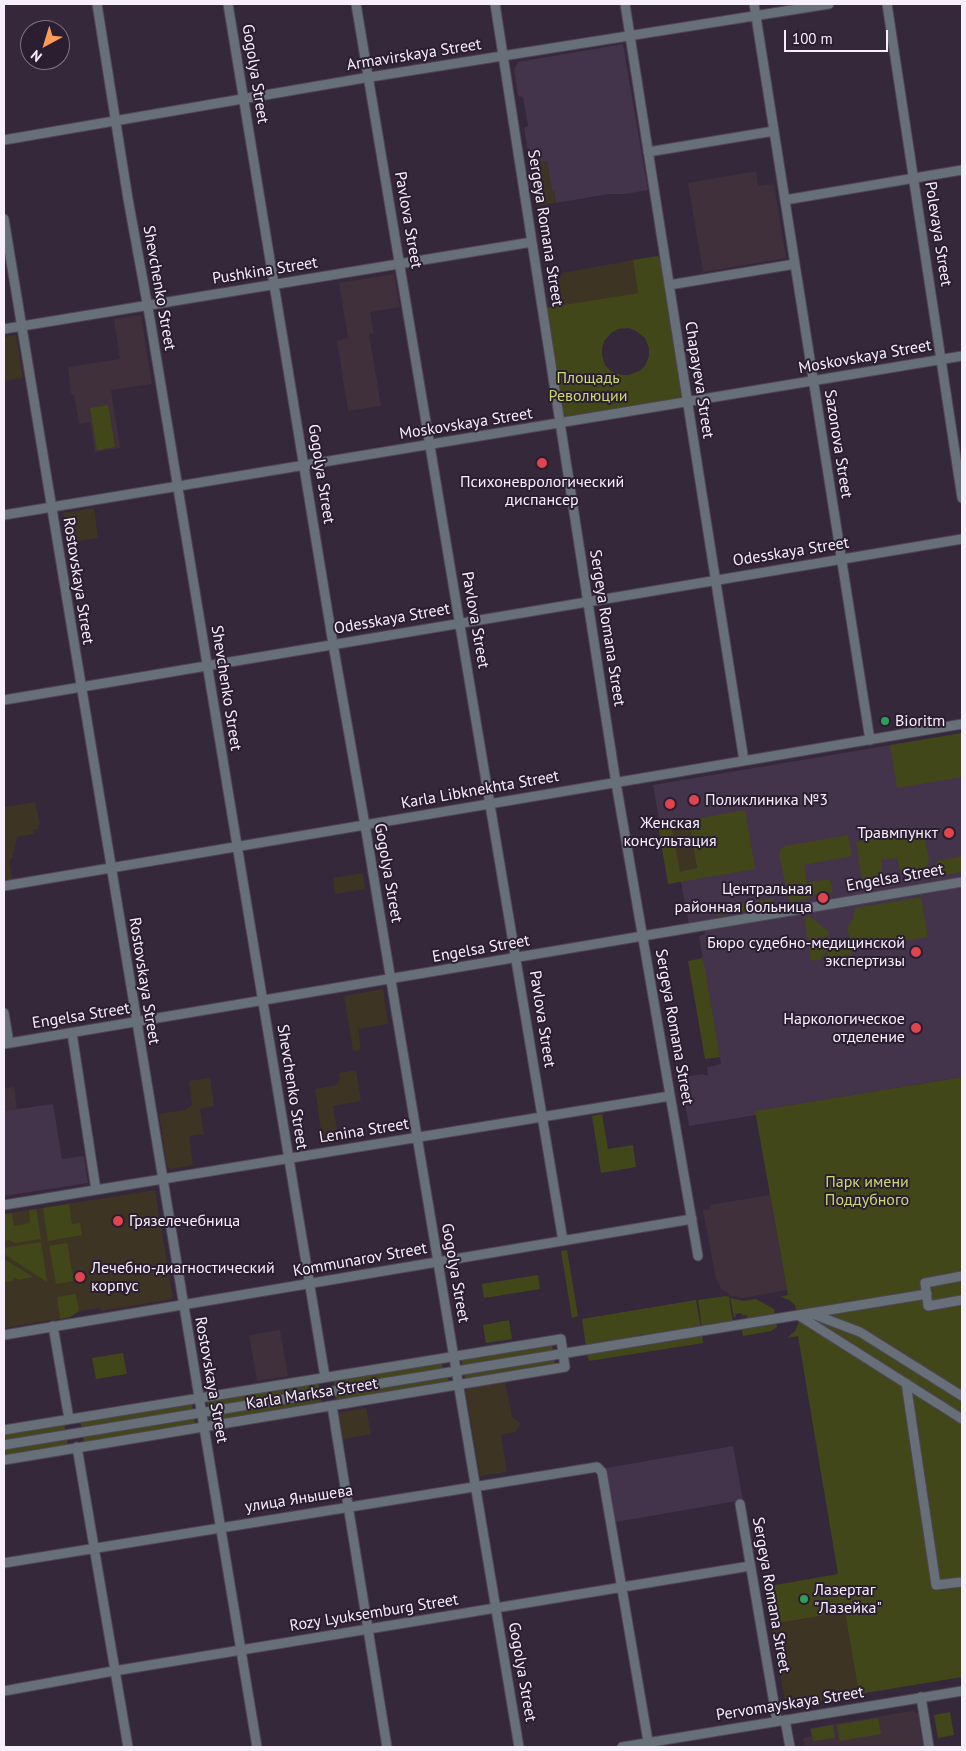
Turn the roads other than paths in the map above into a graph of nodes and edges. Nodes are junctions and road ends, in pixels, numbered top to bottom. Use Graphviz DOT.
graph roads {
  1 [pos="97,4"];
  2 [pos="228,4"];
  3 [pos="356,4"];
  4 [pos="495,4"];
  5 [pos="625,4"];
  6 [pos="754,4"];
  7 [pos="829,4"];
  8 [pos="887,4"];
  9 [pos="756,16"];
  10 [pos="630,36"];
  11 [pos="503,56"];
  12 [pos="369,78"];
  13 [pos="244,98"];
  14 [pos="115,120"];
  15 [pos="774,131"];
  16 [pos="4,140"];
  17 [pos="648,152"];
  18 [pos="962,170"];
  19 [pos="914,178"];
  20 [pos="785,200"];
  21 [pos="4,219"];
  22 [pos="532,242"];
  23 [pos="400,264"];
  24 [pos="795,264"];
  25 [pos="274,284"];
  26 [pos="669,285"];
  27 [pos="148,305"];
  28 [pos="21,326"];
  29 [pos="4,329"];
  30 [pos="962,356"];
  31 [pos="941,360"];
  32 [pos="813,382"];
  33 [pos="688,402"];
  34 [pos="560,423"];
  35 [pos="430,445"];
  36 [pos="304,466"];
  37 [pos="177,486"];
  38 [pos="962,498"];
  39 [pos="51,508"];
  40 [pos="4,515"];
  41 [pos="962,539"];
  42 [pos="841,559"];
  43 [pos="715,580"];
  44 [pos="587,601"];
  45 [pos="461,622"];
  46 [pos="333,644"];
  47 [pos="207,665"];
  48 [pos="80,687"];
  49 [pos="4,700"];
  50 [pos="962,724"];
  51 [pos="870,740"];
  52 [pos="744,761"];
  53 [pos="616,783"];
  54 [pos="491,804"];
  55 [pos="365,825"];
  56 [pos="237,847"];
  57 [pos="110,868"];
  58 [pos="962,882"];
  59 [pos="4,886"];
  60 [pos="642,936"];
  61 [pos="517,958"];
  62 [pos="390,979"];
  63 [pos="263,1001"];
  64 [pos="4,1013"];
  65 [pos="136,1022"];
  66 [pos="72,1033"];
  67 [pos="6,1044"];
  68 [pos="670,1096"];
  69 [pos="543,1116"];
  70 [pos="417,1137"];
  71 [pos="289,1158"];
  72 [pos="162,1179"];
  73 [pos="96,1190"];
  74 [pos="4,1205"];
  75 [pos="692,1219"];
  76 [pos="563,1241"];
  77 [pos="698,1256"];
  78 [pos="438,1262"];
  79 [pos="962,1276"];
  80 [pos="310,1283"];
  81 [pos="927,1294"];
  82 [pos="962,1300"];
  83 [pos="183,1304"];
  84 [pos="810,1313"];
  85 [pos="798,1315"];
  86 [pos="53,1326"];
  87 [pos="4,1335"];
  88 [pos="563,1354"];
  89 [pos="454,1356"];
  90 [pos="456,1371"];
  91 [pos="325,1377"];
  92 [pos="906,1383"];
  93 [pos="458,1385"];
  94 [pos="962,1396"];
  95 [pos="198,1398"];
  96 [pos="332,1406"];
  97 [pos="201,1413"];
  98 [pos="962,1418"];
  99 [pos="69,1419"];
  100 [pos="203,1427"];
  101 [pos="4,1430"];
  102 [pos="4,1445"];
  103 [pos="77,1448"];
  104 [pos="4,1460"];
  105 [pos="475,1486"];
  106 [pos="740,1504"];
  107 [pos="348,1506"];
  108 [pos="220,1528"];
  109 [pos="93,1548"];
  110 [pos="4,1563"];
  111 [pos="750,1566"];
  112 [pos="962,1582"];
  113 [pos="621,1587"];
  114 [pos="496,1608"];
  115 [pos="368,1629"];
  116 [pos="240,1650"];
  117 [pos="115,1670"];
  118 [pos="4,1690"];
  119 [pos="962,1690"];
  120 [pos="921,1697"];
  121 [pos="781,1721"];
  122 [pos="648,1745"];
  123 [pos="128,1747"];
  124 [pos="257,1747"];
  125 [pos="387,1747"];
  126 [pos="519,1747"];
  127 [pos="622,1747"];
  128 [pos="790,1747"];
  129 [pos="929,1747"];
  1 -- 14 [label="street, Shevchenko Street"];
  2 -- 13 [label="street, Gogolya Street"];
  3 -- 12 [label="street, Pavlova Street"];
  4 -- 11 [label="street, Sergeya Romana Street"];
  5 -- 10 [label="street, Chapayeva Street"];
  6 -- 9 [label="street, Sazonova Street"];
  7 -- 9 [label="street, Armavirskaya Street"];
  8 -- 19 [label="street, Polevaya Street"];
  9 -- 10 [label="street, Armavirskaya Street"];
  9 -- 15 [label="street, Sazonova Street"];
  10 -- 11 [label="street, Armavirskaya Street"];
  10 -- 17 [label="street, Chapayeva Street"];
  11 -- 12 [label="street, Armavirskaya Street"];
  11 -- 22 [label="street, Sergeya Romana Street"];
  12 -- 13 [label="street, Armavirskaya Street"];
  12 -- 23 [label="street, Pavlova Street"];
  13 -- 14 [label="street, Armavirskaya Street"];
  13 -- 25 [label="street, Gogolya Street"];
  14 -- 16 [label="street, Armavirskaya Street"];
  14 -- 27 [label="street, Shevchenko Street"];
  15 -- 17 [label="street"];
  15 -- 20 [label="street, Sazonova Street"];
  17 -- 26 [label="street, Chapayeva Street"];
  18 -- 19 [label="street"];
  19 -- 20 [label="street"];
  19 -- 31 [label="street, Polevaya Street"];
  20 -- 24 [label="street, Sazonova Street"];
  21 -- 28 [label="street, Rostovskaya Street"];
  22 -- 23 [label="street, Pushkina Street"];
  22 -- 34 [label="street, Sergeya Romana Street"];
  23 -- 25 [label="street, Pushkina Street"];
  23 -- 35 [label="street, Pavlova Street"];
  24 -- 26 [label="street"];
  24 -- 32 [label="street, Sazonova Street"];
  25 -- 27 [label="street, Pushkina Street"];
  25 -- 36 [label="street, Gogolya Street"];
  26 -- 33 [label="street, Chapayeva Street"];
  27 -- 28 [label="street, Pushkina Street"];
  27 -- 37 [label="street, Shevchenko Street"];
  28 -- 29 [label="street, Pushkina Street"];
  28 -- 39 [label="street, Rostovskaya Street"];
  30 -- 31 [label="street, Moskovskaya Street"];
  31 -- 32 [label="street, Moskovskaya Street"];
  31 -- 38 [label="street, Polevaya Street"];
  32 -- 33 [label="street, Moskovskaya Street"];
  32 -- 42 [label="street, Sazonova Street"];
  33 -- 34 [label="street, Moskovskaya Street"];
  33 -- 43 [label="street, Chapayeva Street"];
  34 -- 35 [label="street, Moskovskaya Street"];
  34 -- 44 [label="street, Sergeya Romana Street"];
  35 -- 36 [label="street, Moskovskaya Street"];
  35 -- 45 [label="street, Pavlova Street"];
  36 -- 37 [label="street, Moskovskaya Street"];
  36 -- 46 [label="street, Gogolya Street"];
  37 -- 39 [label="street, Moskovskaya Street"];
  37 -- 47 [label="street, Shevchenko Street"];
  39 -- 40 [label="street, Moskovskaya Street"];
  39 -- 48 [label="street, Rostovskaya Street"];
  41 -- 42 [label="street, Odesskaya Street"];
  42 -- 43 [label="street, Odesskaya Street"];
  42 -- 51 [label="street, Sazonova Street"];
  43 -- 44 [label="street, Odesskaya Street"];
  43 -- 52 [label="street, Chapayeva Street"];
  44 -- 45 [label="street, Odesskaya Street"];
  44 -- 53 [label="street, Sergeya Romana Street"];
  45 -- 46 [label="street, Odesskaya Street"];
  45 -- 54 [label="street, Pavlova Street"];
  46 -- 47 [label="street, Odesskaya Street"];
  46 -- 55 [label="street, Gogolya Street"];
  47 -- 48 [label="street, Odesskaya Street"];
  47 -- 56 [label="street, Shevchenko Street"];
  48 -- 49 [label="street, Odesskaya Street"];
  48 -- 57 [label="street, Rostovskaya Street"];
  50 -- 51 [label="street, Karla Libknekhta Street"];
  51 -- 52 [label="street, Karla Libknekhta Street"];
  52 -- 53 [label="street, Karla Libknekhta Street"];
  53 -- 54 [label="street, Karla Libknekhta Street"];
  53 -- 60 [label="street, Sergeya Romana Street"];
  54 -- 55 [label="street, Karla Libknekhta Street"];
  54 -- 61 [label="street, Pavlova Street"];
  55 -- 56 [label="street, Karla Libknekhta Street"];
  55 -- 62 [label="street, Gogolya Street"];
  56 -- 57 [label="street, Karla Libknekhta Street"];
  56 -- 63 [label="street, Shevchenko Street"];
  57 -- 59 [label="street, Karla Libknekhta Street"];
  57 -- 65 [label="street, Rostovskaya Street"];
  58 -- 60 [label="street, Engelsa Street"];
  60 -- 61 [label="street, Engelsa Street"];
  60 -- 68 [label="street, Sergeya Romana Street"];
  61 -- 62 [label="street, Engelsa Street"];
  61 -- 69 [label="street, Pavlova Street"];
  62 -- 63 [label="street, Engelsa Street"];
  62 -- 70 [label="street, Gogolya Street"];
  63 -- 65 [label="street, Engelsa Street"];
  63 -- 71 [label="street, Shevchenko Street"];
  64 -- 67 [label="street"];
  65 -- 66 [label="street, Engelsa Street"];
  65 -- 72 [label="street, Rostovskaya Street"];
  66 -- 67 [label="street, Engelsa Street"];
  66 -- 73 [label="street"];
  68 -- 69 [label="street, Lenina Street"];
  68 -- 75 [label="street, Sergeya Romana Street"];
  69 -- 70 [label="street, Lenina Street"];
  69 -- 76 [label="street, Pavlova Street"];
  70 -- 71 [label="street, Lenina Street"];
  70 -- 78 [label="street, Gogolya Street"];
  71 -- 72 [label="street, Lenina Street"];
  71 -- 80 [label="street, Shevchenko Street"];
  72 -- 73 [label="street, Lenina Street"];
  72 -- 83 [label="street, Rostovskaya Street"];
  73 -- 74 [label="street, Lenina Street"];
  75 -- 76 [label="street, Kommunarov Street"];
  75 -- 77 [label="street, Sergeya Romana Street"];
  76 -- 78 [label="street, Kommunarov Street"];
  78 -- 80 [label="street, Kommunarov Street"];
  78 -- 89 [label="street, Gogolya Street"];
  79 -- 81 [label="street"];
  80 -- 83 [label="street, Kommunarov Street"];
  80 -- 91 [label="street, Shevchenko Street"];
  81 -- 82 [label="street"];
  81 -- 84 [label="street"];
  83 -- 86 [label="street, Kommunarov Street"];
  83 -- 95 [label="street, Rostovskaya Street"];
  84 -- 85 [label="street"];
  84 -- 94 [label="street"];
  85 -- 88 [label="street"];
  85 -- 92 [label="street"];
  86 -- 87 [label="street, Kommunarov Street"];
  86 -- 99 [label="street"];
  88 -- 89 [label="street, Karla Marksa Street"];
  88 -- 90 [label="street"];
  88 -- 93 [label="street, Karla Marksa Street"];
  89 -- 90 [label="street, Gogolya Street"];
  89 -- 91 [label="street, Karla Marksa Street"];
  90 -- 93 [label="street, Gogolya Street"];
  90 -- 97 [label="street"];
  91 -- 95 [label="street, Karla Marksa Street"];
  92 -- 98 [label="street"];
  92 -- 112 [label="street"];
  93 -- 96 [label="street, Karla Marksa Street"];
  93 -- 105 [label="street, Gogolya Street"];
  95 -- 97 [label="street, Rostovskaya Street"];
  95 -- 99 [label="street, Karla Marksa Street"];
  96 -- 100 [label="street, Karla Marksa Street"];
  96 -- 107 [label="street"];
  97 -- 100 [label="street, Rostovskaya Street"];
  97 -- 102 [label="street"];
  99 -- 101 [label="street, Karla Marksa Street"];
  100 -- 103 [label="street, Karla Marksa Street"];
  100 -- 108 [label="street, Rostovskaya Street"];
  103 -- 104 [label="street, Karla Marksa Street"];
  103 -- 109 [label="street"];
  105 -- 107 [label="street, улица Янышева"];
  105 -- 113 [label="street, улица Янышева"];
  105 -- 114 [label="street, Gogolya Street"];
  106 -- 111 [label="street, Sergeya Romana Street"];
  107 -- 108 [label="street, улица Янышева"];
  107 -- 115 [label="street"];
  108 -- 109 [label="street, улица Янышева"];
  108 -- 116 [label="street, Rostovskaya Street"];
  109 -- 110 [label="street, улица Янышева"];
  109 -- 117 [label="street"];
  111 -- 113 [label="street, Rozy Lyuksemburg Street"];
  111 -- 121 [label="street, Sergeya Romana Street"];
  113 -- 114 [label="street, Rozy Lyuksemburg Street"];
  113 -- 122 [label="street"];
  114 -- 115 [label="street, Rozy Lyuksemburg Street"];
  114 -- 126 [label="street, Gogolya Street"];
  115 -- 116 [label="street, Rozy Lyuksemburg Street"];
  115 -- 125 [label="street"];
  116 -- 117 [label="street, Rozy Lyuksemburg Street"];
  116 -- 124 [label="street, Rostovskaya Street"];
  117 -- 118 [label="street, Rozy Lyuksemburg Street"];
  117 -- 123 [label="street"];
  119 -- 120 [label="street, Pervomayskaya Street"];
  120 -- 121 [label="street, Pervomayskaya Street"];
  120 -- 129 [label="street"];
  121 -- 122 [label="street, Pervomayskaya Street"];
  121 -- 128 [label="street, Sergeya Romana Street"];
  122 -- 127 [label="street, Pervomayskaya Street"];
}
